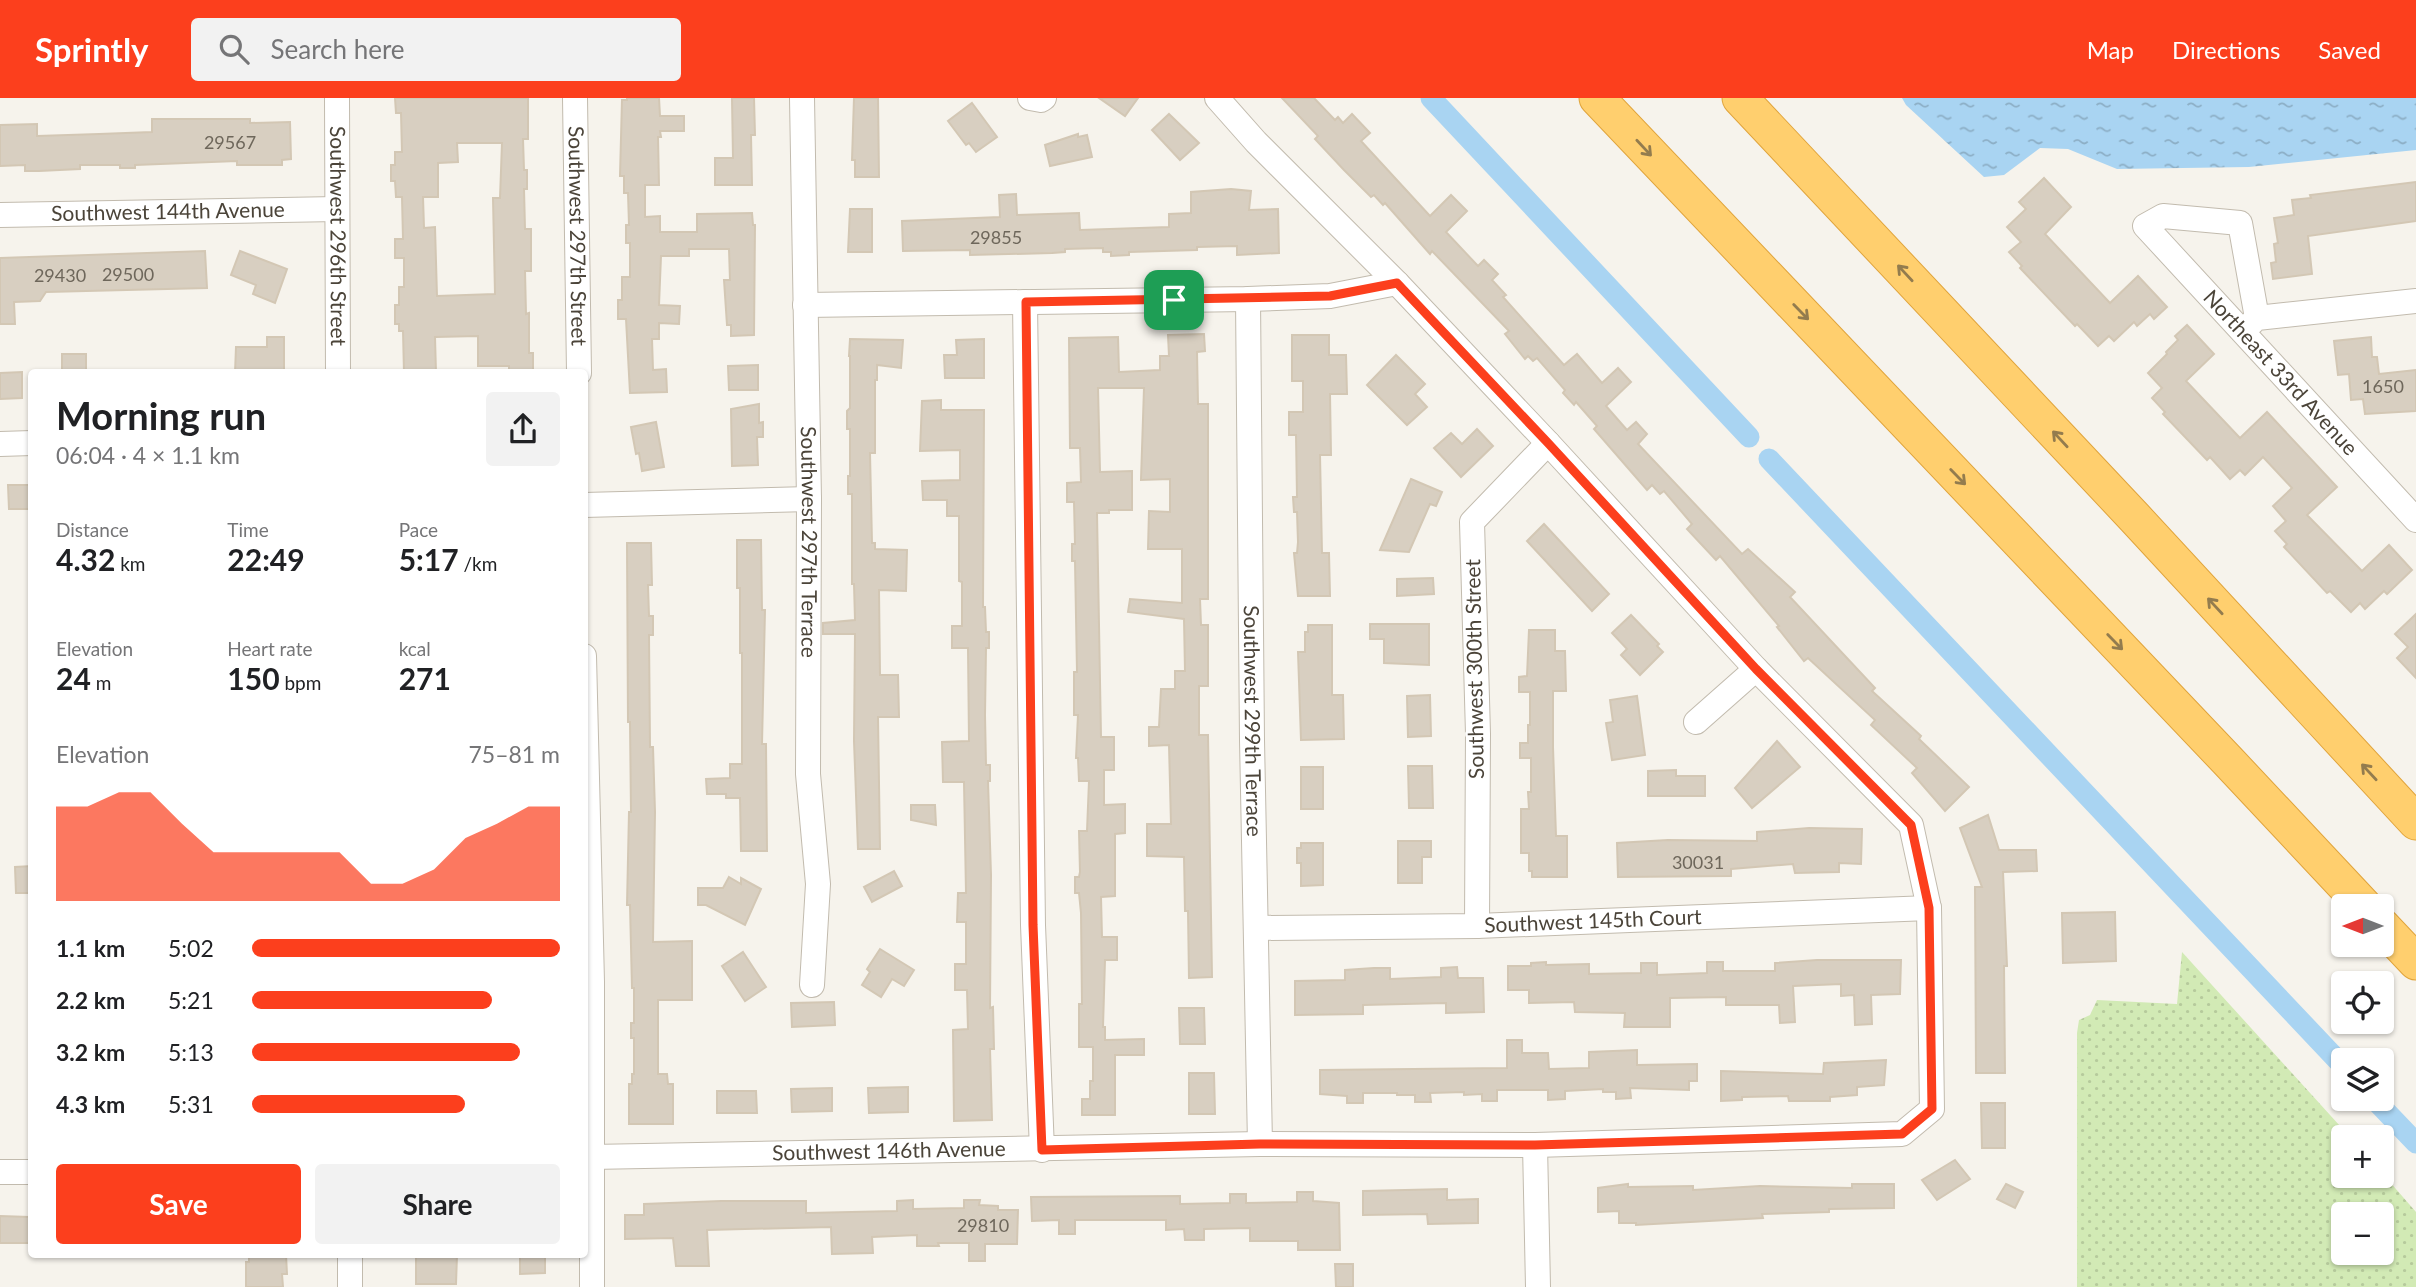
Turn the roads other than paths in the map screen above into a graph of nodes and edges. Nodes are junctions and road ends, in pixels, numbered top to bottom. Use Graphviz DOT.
graph roads {
  1 [pos="337,98"];
  2 [pos="575,98"];
  3 [pos="802,98"];
  4 [pos="1030,98"];
  5 [pos="1044,98"];
  6 [pos="1217,98"];
  7 [pos="1597,98"];
  8 [pos="1740,98"];
  9 [pos="337,209"];
  10 [pos="0,215"];
  11 [pos="1397,283"];
  12 [pos="1248,299"];
  13 [pos="2416,301"];
  14 [pos="1026,302"];
  15 [pos="805,305"];
  16 [pos="2250,325"];
  17 [pos="338,369"];
  18 [pos="579,369"];
  19 [pos="28,443"];
  20 [pos="1548,443"];
  21 [pos="0,444"];
  22 [pos="810,499"];
  23 [pos="588,505"];
  24 [pos="2416,520"];
  25 [pos="1756,669"];
  26 [pos="1696,722"];
  27 [pos="588,819"];
  28 [pos="2416,822"];
  29 [pos="2353,894"];
  30 [pos="1929,908"];
  31 [pos="1477,926"];
  32 [pos="1257,928"];
  33 [pos="2394,939"];
  34 [pos="2416,962"];
  35 [pos="812,985"];
  36 [pos="1260,1144"];
  37 [pos="1535,1145"];
  38 [pos="1042,1150"];
  39 [pos="591,1157"];
  40 [pos="28,1171"];
  41 [pos="0,1172"];
  42 [pos="350,1258"];
  43 [pos="350,1287"];
  44 [pos="592,1287"];
  45 [pos="1538,1287"];
  1 -- 9 [label="street, Southwest 296th Street"];
  2 -- 18 [label="street, Southwest 297th Street"];
  3 -- 15 [label="street, Southwest 297th Terrace"];
  4 -- 5 [label="street"];
  6 -- 11 [label="street"];
  7 -- 29 [label="highway, one-way"];
  28 -- 8 [label="highway, one-way"];
  9 -- 10 [label="street, Southwest 144th Avenue"];
  9 -- 17 [label="street, Southwest 296th Street"];
  11 -- 12 [label="street"];
  11 -- 20 [label="street"];
  12 -- 14 [label="street"];
  12 -- 32 [label="street, Southwest 299th Terrace"];
  13 -- 16 [label="street"];
  14 -- 15 [label="street"];
  14 -- 38 [label="street"];
  15 -- 22 [label="street, Southwest 297th Terrace"];
  16 -- 16 [label="street, Northeast 33rd Avenue"];
  16 -- 24 [label="street, Northeast 33rd Avenue"];
  19 -- 21 [label="street"];
  20 -- 25 [label="street"];
  20 -- 31 [label="street, Southwest 300th Street"];
  22 -- 23 [label="street"];
  22 -- 35 [label="street, Southwest 297th Terrace"];
  25 -- 26 [label="street"];
  25 -- 30 [label="street"];
  27 -- 39 [label="street"];
  30 -- 31 [label="street, Southwest 145th Court"];
  30 -- 37 [label="street, Southwest 146th Avenue"];
  31 -- 32 [label="street, Southwest 145th Court"];
  32 -- 36 [label="street, Southwest 299th Terrace"];
  33 -- 34 [label="highway"];
  36 -- 37 [label="street, Southwest 146th Avenue"];
  36 -- 38 [label="street, Southwest 146th Avenue"];
  37 -- 45 [label="street"];
  38 -- 39 [label="street, Southwest 146th Avenue"];
  39 -- 44 [label="street"];
  40 -- 41 [label="street"];
  42 -- 43 [label="street"];
}
